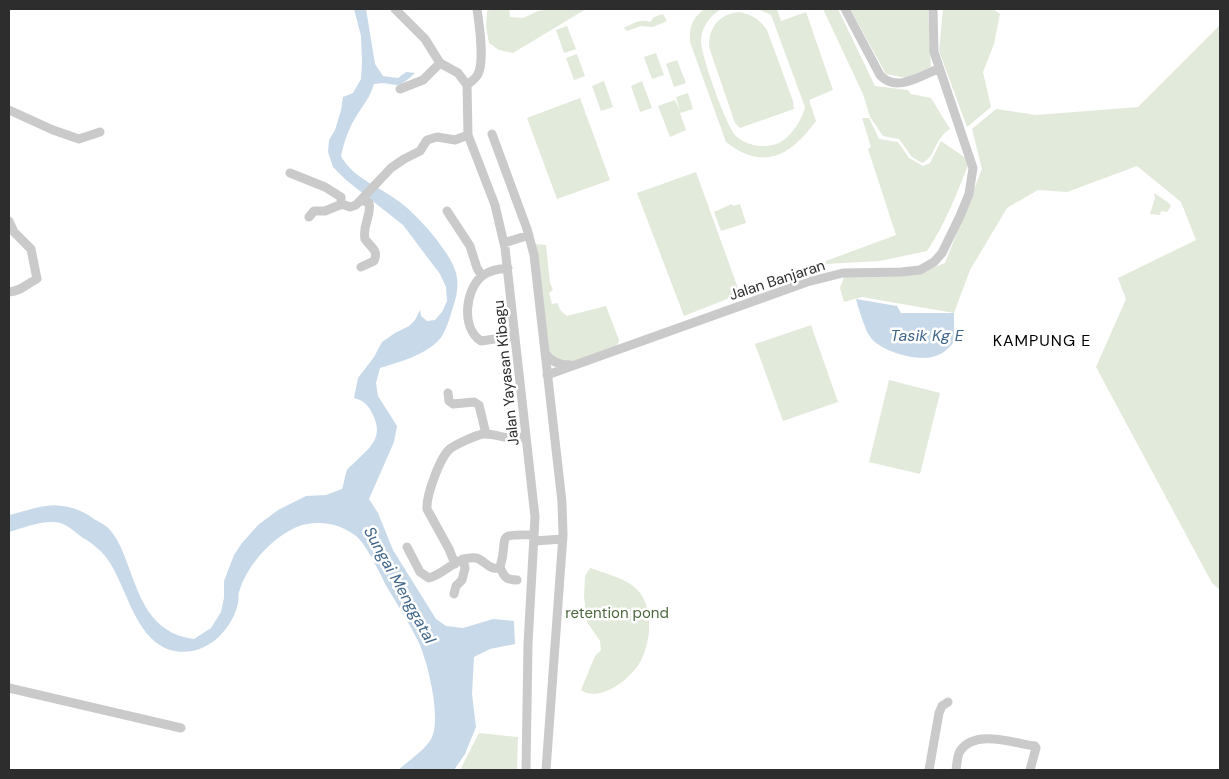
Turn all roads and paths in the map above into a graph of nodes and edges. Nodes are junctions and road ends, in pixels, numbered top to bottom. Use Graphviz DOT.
graph roads {
  1 [pos="395,9"];
  2 [pos="476,9"];
  3 [pos="845,9"];
  4 [pos="933,9"];
  5 [pos="440,63"];
  6 [pos="938,69"];
  7 [pos="467,85"];
  8 [pos="400,89"];
  9 [pos="9,110"];
  10 [pos="100,132"];
  11 [pos="492,134"];
  12 [pos="468,135"];
  13 [pos="290,173"];
  14 [pos="363,198"];
  15 [pos="341,205"];
  16 [pos="447,210"];
  17 [pos="309,217"];
  18 [pos="9,221"];
  19 [pos="529,235"];
  20 [pos="504,243"];
  21 [pos="361,267"];
  22 [pos="508,268"];
  23 [pos="482,276"];
  24 [pos="9,292"];
  25 [pos="515,336"];
  26 [pos="545,353"];
  27 [pos="572,365"];
  28 [pos="547,375"];
  29 [pos="448,393"];
  30 [pos="550,399"];
  31 [pos="486,434"];
  32 [pos="526,436"];
  33 [pos="534,538"];
  34 [pos="563,539"];
  35 [pos="407,547"];
  36 [pos="463,559"];
  37 [pos="455,564"];
  38 [pos="500,567"];
  39 [pos="517,580"];
  40 [pos="454,594"];
  41 [pos="9,688"];
  42 [pos="948,702"];
  43 [pos="181,728"];
  44 [pos="526,770"];
  45 [pos="546,770"];
  46 [pos="929,770"];
  47 [pos="959,770"];
  48 [pos="1030,770"];
  1 -- 5 [label="street"];
  2 -- 7 [label="street"];
  3 -- 6 [label="street"];
  4 -- 6 [label="street, Jalan Banjaran"];
  5 -- 7 [label="street"];
  5 -- 8 [label="street"];
  6 -- 27 [label="street, Jalan Banjaran"];
  7 -- 12 [label="street, Jalan Yayasan Kibagu"];
  9 -- 10 [label="street"];
  11 -- 19 [label="street"];
  12 -- 14 [label="street"];
  12 -- 20 [label="street, Jalan Yayasan Kibagu"];
  13 -- 15 [label="street"];
  14 -- 15 [label="street"];
  14 -- 21 [label="street"];
  15 -- 17 [label="street"];
  16 -- 23 [label="street"];
  18 -- 24 [label="street"];
  19 -- 20 [label="street"];
  19 -- 26 [label="street"];
  20 -- 22 [label="street, Jalan Yayasan Kibagu"];
  22 -- 23 [label="street"];
  22 -- 25 [label="street, Jalan Yayasan Kibagu"];
  23 -- 25 [label="street"];
  25 -- 32 [label="street, Jalan Yayasan Kibagu"];
  26 -- 27 [label="street"];
  26 -- 28 [label="street"];
  27 -- 28 [label="street, Jalan Banjaran"];
  27 -- 30 [label="street"];
  28 -- 30 [label="street"];
  29 -- 31 [label="street"];
  30 -- 34 [label="street"];
  31 -- 32 [label="street"];
  31 -- 37 [label="street"];
  32 -- 33 [label="street, Jalan Yayasan Kibagu"];
  33 -- 34 [label="street"];
  33 -- 38 [label="street"];
  33 -- 44 [label="street, Jalan Yayasan Kibagu"];
  34 -- 45 [label="street"];
  35 -- 37 [label="street"];
  36 -- 37 [label="street"];
  36 -- 38 [label="street"];
  36 -- 40 [label="street"];
  38 -- 39 [label="street"];
  41 -- 43 [label="street"];
  42 -- 46 [label="street"];
  47 -- 48 [label="street"];
}
